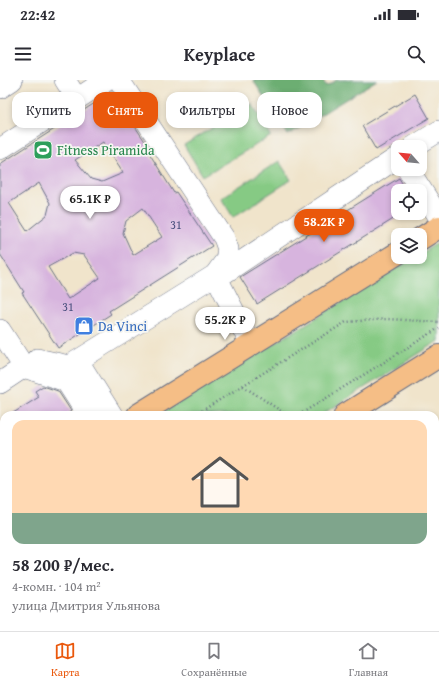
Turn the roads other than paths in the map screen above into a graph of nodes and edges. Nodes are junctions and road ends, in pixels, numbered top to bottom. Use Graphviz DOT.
graph roads {
  1 [pos="12,80"];
  2 [pos="65,80"];
  3 [pos="108,80"];
  4 [pos="0,88"];
  5 [pos="73,92"];
  6 [pos="85,93"];
  7 [pos="32,128"];
  8 [pos="439,131"];
  9 [pos="424,140"];
  10 [pos="0,149"];
  11 [pos="391,161"];
  12 [pos="413,176"];
  13 [pos="439,217"];
  14 [pos="439,227"];
  15 [pos="427,235"];
  16 [pos="391,257"];
  17 [pos="0,330"];
  18 [pos="251,345"];
  19 [pos="439,356"];
  20 [pos="78,361"];
  21 [pos="31,363"];
  22 [pos="0,383"];
  23 [pos="85,411"];
  24 [pos="109,411"];
  25 [pos="144,411"];
  26 [pos="351,411"];
  1 -- 4 [label="lane"];
  2 -- 5 [label="lane"];
  3 -- 6 [label="lane"];
  3 -- 20 [label="lane"];
  7 -- 10 [label="lane"];
  8 -- 9 [label="lane"];
  11 -- 18 [label="lane"];
  12 -- 13 [label="lane"];
  14 -- 15 [label="main road"];
  16 -- 18 [label="main road"];
  17 -- 21 [label="lane"];
  18 -- 25 [label="main road"];
  19 -- 26 [label="main road"];
  20 -- 21 [label="lane"];
  20 -- 24 [label="lane"];
  21 -- 22 [label="lane"];
  21 -- 23 [label="lane"];
}
